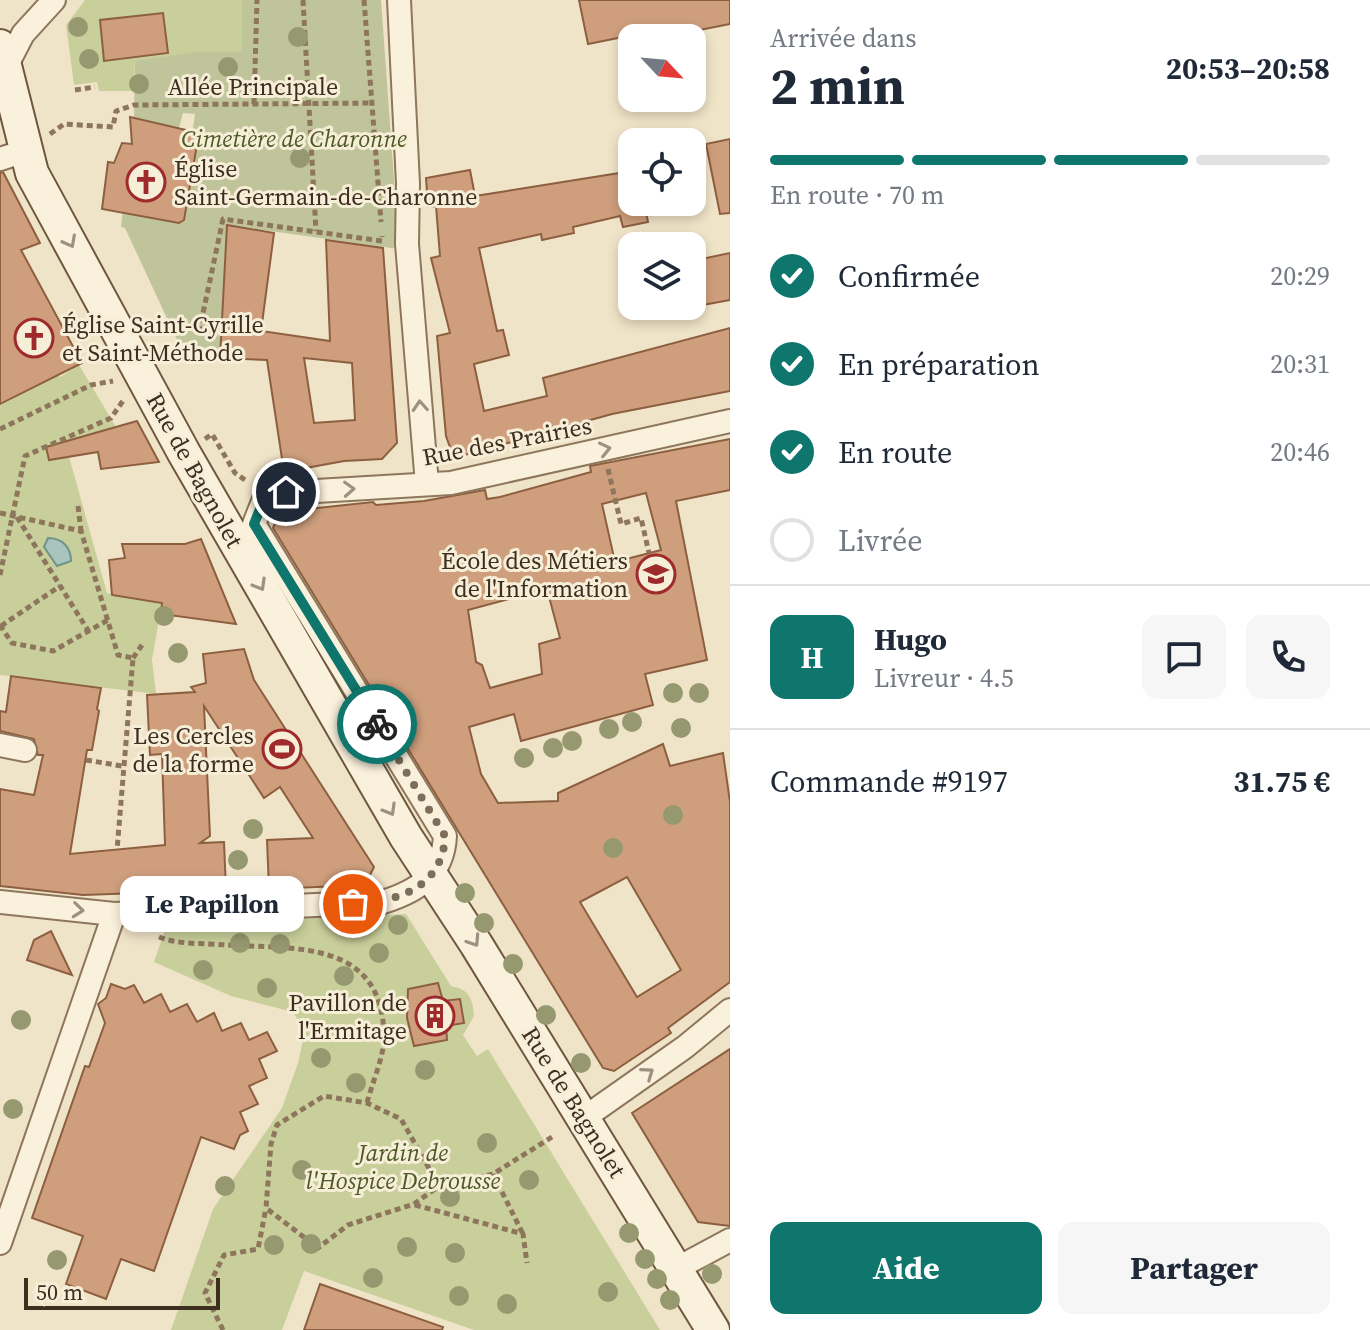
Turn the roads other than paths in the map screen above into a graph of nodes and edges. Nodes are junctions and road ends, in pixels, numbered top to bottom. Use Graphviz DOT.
graph roads {
  1 [pos="54,0"];
  2 [pos="399,0"];
  3 [pos="2,58"];
  4 [pos="12,155"];
  5 [pos="730,421"];
  6 [pos="427,484"];
  7 [pos="257,515"];
  8 [pos="0,745"];
  9 [pos="25,750"];
  10 [pos="432,876"];
  11 [pos="0,902"];
  12 [pos="114,914"];
  13 [pos="730,1010"];
  14 [pos="584,1118"];
  15 [pos="730,1240"];
  16 [pos="0,1243"];
  17 [pos="676,1269"];
  18 [pos="713,1330"];
  1 -- 3 [label="street"];
  6 -- 2 [label="street, one-way"];
  3 -- 4 [label="street, Rue de Bagnolet"];
  4 -- 10 [label="street, Rue de Bagnolet, one-way"];
  6 -- 5 [label="street, Rue des Prairies, one-way"];
  7 -- 6 [label="street, Rue des Prairies, one-way"];
  7 -- 10 [label="street, Rue de Bagnolet"];
  8 -- 9 [label="street"];
  10 -- 12 [label="street"];
  10 -- 14 [label="street, Rue de Bagnolet, one-way"];
  11 -- 12 [label="street, one-way"];
  12 -- 16 [label="street"];
  14 -- 13 [label="street, one-way"];
  14 -- 17 [label="street, Rue de Bagnolet"];
  15 -- 17 [label="street"];
  17 -- 18 [label="street, Rue de Bagnolet"];
}
